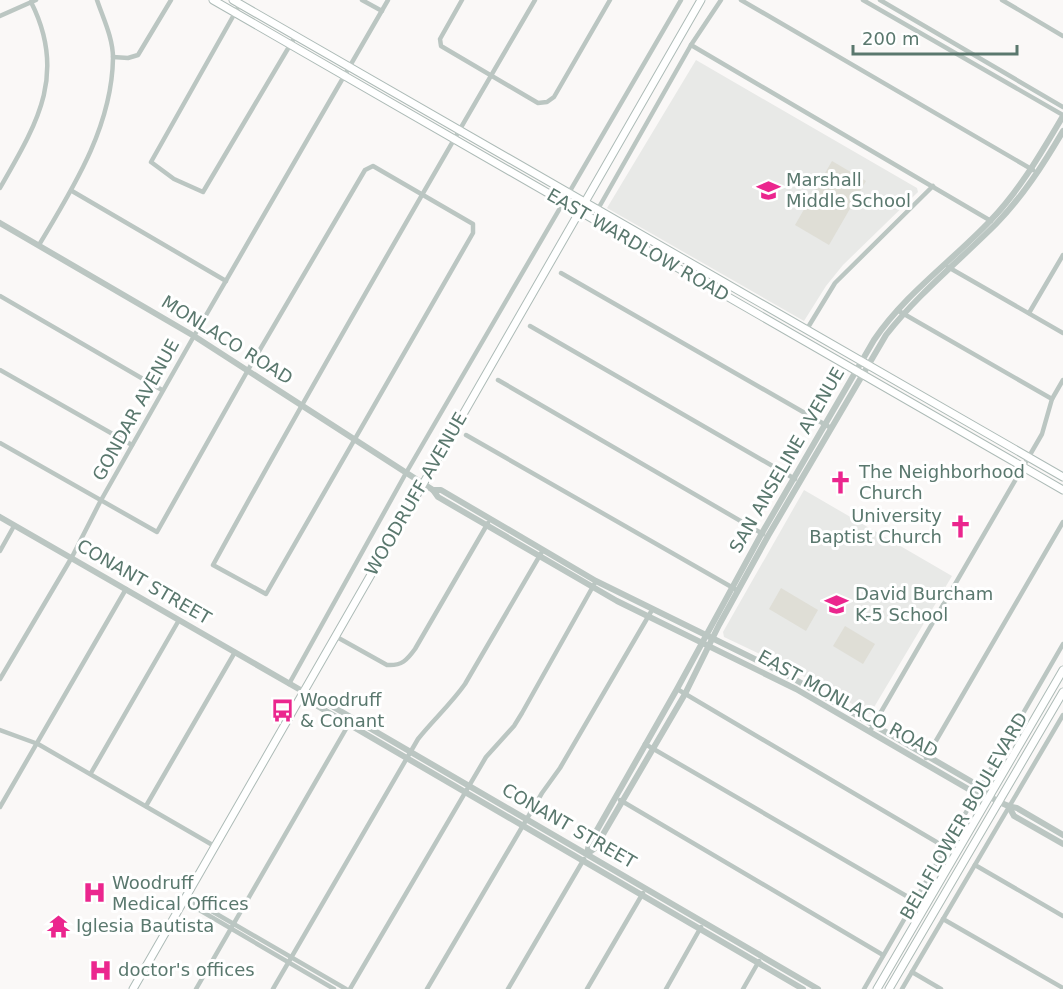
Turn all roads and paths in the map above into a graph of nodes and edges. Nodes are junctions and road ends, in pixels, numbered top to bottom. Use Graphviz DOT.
graph roads {
  1 [pos="97,0"];
  2 [pos="171,0"];
  3 [pos="213,0"];
  4 [pos="362,0"];
  5 [pos="388,0"];
  6 [pos="462,0"];
  7 [pos="535,0"];
  8 [pos="610,0"];
  9 [pos="681,0"];
  10 [pos="701,0"];
  11 [pos="721,0"];
  12 [pos="741,0"];
  13 [pos="863,0"];
  14 [pos="880,0"];
  15 [pos="1002,0"];
  16 [pos="33,1"];
  17 [pos="237,2"];
  18 [pos="381,11"];
  19 [pos="236,13"];
  20 [pos="0,16"];
  21 [pos="913,19"];
  22 [pos="909,26"];
  23 [pos="296,36"];
  24 [pos="1063,36"];
  25 [pos="290,44"];
  26 [pos="691,45"];
  27 [pos="113,57"];
  28 [pos="350,68"];
  29 [pos="492,75"];
  30 [pos="345,76"];
  31 [pos="1063,107"];
  32 [pos="1063,116"];
  33 [pos="461,130"];
  34 [pos="1063,131"];
  35 [pos="455,140"];
  36 [pos="1032,169"];
  37 [pos="1038,172"];
  38 [pos="933,186"];
  39 [pos="0,188"];
  40 [pos="72,190"];
  41 [pos="569,192"];
  42 [pos="423,194"];
  43 [pos="585,201"];
  44 [pos="564,202"];
  45 [pos="598,209"];
  46 [pos="579,211"];
  47 [pos="994,222"];
  48 [pos="0,223"];
  49 [pos="39,245"];
  50 [pos="1063,255"];
  51 [pos="947,266"];
  52 [pos="561,273"];
  53 [pos="226,280"];
  54 [pos="0,296"];
  55 [pos="900,312"];
  56 [pos="1029,313"];
  57 [pos="530,326"];
  58 [pos="807,329"];
  59 [pos="1063,333"];
  60 [pos="194,336"];
  61 [pos="865,363"];
  62 [pos="0,370"];
  63 [pos="248,370"];
  64 [pos="859,373"];
  65 [pos="498,380"];
  66 [pos="1063,380"];
  67 [pos="162,390"];
  68 [pos="922,396"];
  69 [pos="1052,399"];
  70 [pos="301,404"];
  71 [pos="917,406"];
  72 [pos="828,426"];
  73 [pos="975,427"];
  74 [pos="466,435"];
  75 [pos="970,436"];
  76 [pos="354,439"];
  77 [pos="0,443"];
  78 [pos="132,446"];
  79 [pos="1029,457"];
  80 [pos="1023,467"];
  81 [pos="406,472"];
  82 [pos="1063,477"];
  83 [pos="793,478"];
  84 [pos="800,483"];
  85 [pos="422,484"];
  86 [pos="1063,490"];
  87 [pos="100,502"];
  88 [pos="0,518"];
  89 [pos="489,522"];
  90 [pos="1063,522"];
  91 [pos="14,526"];
  92 [pos="765,535"];
  93 [pos="0,551"];
  94 [pos="541,553"];
  95 [pos="72,557"];
  96 [pos="594,584"];
  97 [pos="126,589"];
  98 [pos="734,589"];
  99 [pos="652,610"];
  100 [pos="648,617"];
  101 [pos="179,620"];
  102 [pos="335,636"];
  103 [pos="707,641"];
  104 [pos="1063,644"];
  105 [pos="235,652"];
  106 [pos="1063,670"];
  107 [pos="0,679"];
  108 [pos="289,684"];
  109 [pos="677,689"];
  110 [pos="304,692"];
  111 [pos="1063,692"];
  112 [pos="685,694"];
  113 [pos="1063,715"];
  114 [pos="350,721"];
  115 [pos="872,728"];
  116 [pos="0,730"];
  117 [pos="38,744"];
  118 [pos="645,744"];
  119 [pos="653,748"];
  120 [pos="409,754"];
  121 [pos="928,756"];
  122 [pos="924,763"];
  123 [pos="91,773"];
  124 [pos="467,788"];
  125 [pos="979,789"];
  126 [pos="990,796"];
  127 [pos="615,797"];
  128 [pos="622,801"];
  129 [pos="1000,801"];
  130 [pos="146,806"];
  131 [pos="0,807"];
  132 [pos="1009,807"];
  133 [pos="525,822"];
  134 [pos="1062,839"];
  135 [pos="216,847"];
  136 [pos="945,847"];
  137 [pos="585,857"];
  138 [pos="975,865"];
  139 [pos="644,891"];
  140 [pos="186,899"];
  141 [pos="915,901"];
  142 [pos="1063,916"];
  143 [pos="944,919"];
  144 [pos="232,926"];
  145 [pos="702,926"];
  146 [pos="884,956"];
  147 [pos="760,959"];
  148 [pos="289,960"];
  149 [pos="912,972"];
  150 [pos="1063,988"];
  151 [pos="133,989"];
  152 [pos="196,989"];
  153 [pos="273,989"];
  154 [pos="334,989"];
  155 [pos="348,989"];
  156 [pos="427,989"];
  157 [pos="508,989"];
  158 [pos="587,989"];
  159 [pos="666,989"];
  160 [pos="743,989"];
  161 [pos="803,989"];
  162 [pos="818,989"];
  163 [pos="864,989"];
  164 [pos="877,989"];
  165 [pos="889,989"];
  166 [pos="902,989"];
  167 [pos="941,989"];
  1 -- 27 [label="street"];
  2 -- 27 [label="street"];
  3 -- 19 [label="main road, EAST WARDLOW ROAD"];
  4 -- 18 [label="street"];
  5 -- 18 [label="street, GONDAR AVENUE"];
  6 -- 29 [label="street"];
  7 -- 29 [label="street"];
  8 -- 29 [label="street"];
  9 -- 41 [label="street, WOODRUFF AVENUE"];
  10 -- 43 [label="main road, WOODRUFF AVENUE"];
  11 -- 26 [label="street"];
  12 -- 36 [label="street"];
  13 -- 22 [label="street"];
  14 -- 21 [label="street"];
  15 -- 24 [label="street"];
  16 -- 20 [label="street"];
  16 -- 39 [label="street"];
  17 -- 19 [label="street"];
  17 -- 23 [label="main road, EAST WARDLOW ROAD"];
  18 -- 28 [label="street, GONDAR AVENUE"];
  19 -- 25 [label="main road, EAST WARDLOW ROAD"];
  19 -- 25 [label="street"];
  21 -- 22 [label="street"];
  21 -- 31 [label="street"];
  22 -- 32 [label="street"];
  23 -- 25 [label="street"];
  23 -- 28 [label="main road, EAST WARDLOW ROAD"];
  25 -- 30 [label="main road, EAST WARDLOW ROAD"];
  26 -- 38 [label="street"];
  26 -- 45 [label="street"];
  27 -- 40 [label="street"];
  28 -- 30 [label="street, GONDAR AVENUE"];
  28 -- 33 [label="main road, EAST WARDLOW ROAD"];
  29 -- 33 [label="street"];
  30 -- 35 [label="main road, EAST WARDLOW ROAD"];
  30 -- 53 [label="street, GONDAR AVENUE"];
  32 -- 36 [label="street, SAN ANSELINE AVENUE"];
  33 -- 35 [label="street"];
  33 -- 41 [label="main road, EAST WARDLOW ROAD"];
  34 -- 37 [label="street, SAN ANSELINE AVENUE"];
  35 -- 42 [label="street"];
  35 -- 44 [label="main road, EAST WARDLOW ROAD"];
  36 -- 37 [label="street"];
  36 -- 47 [label="street, SAN ANSELINE AVENUE"];
  37 -- 47 [label="street, SAN ANSELINE AVENUE"];
  38 -- 47 [label="street"];
  38 -- 58 [label="street"];
  40 -- 49 [label="street"];
  40 -- 53 [label="street"];
  41 -- 43 [label="main road, EAST WARDLOW ROAD"];
  41 -- 44 [label="street, WOODRUFF AVENUE"];
  42 -- 63 [label="street"];
  42 -- 70 [label="street"];
  42 -- 76 [label="street"];
  43 -- 45 [label="main road, EAST WARDLOW ROAD"];
  43 -- 46 [label="main road, WOODRUFF AVENUE"];
  44 -- 46 [label="main road, EAST WARDLOW ROAD"];
  44 -- 81 [label="street, WOODRUFF AVENUE"];
  45 -- 58 [label="main road, EAST WARDLOW ROAD"];
  46 -- 64 [label="main road, EAST WARDLOW ROAD"];
  46 -- 85 [label="main road, WOODRUFF AVENUE"];
  47 -- 51 [label="street, SAN ANSELINE AVENUE"];
  48 -- 49 [label="street, MONLACO ROAD"];
  49 -- 60 [label="street, MONLACO ROAD"];
  50 -- 56 [label="street"];
  51 -- 55 [label="street, SAN ANSELINE AVENUE"];
  51 -- 56 [label="street"];
  52 -- 72 [label="street"];
  53 -- 60 [label="street, GONDAR AVENUE"];
  54 -- 67 [label="street"];
  55 -- 61 [label="street, SAN ANSELINE AVENUE"];
  55 -- 69 [label="street"];
  56 -- 59 [label="street"];
  57 -- 83 [label="street"];
  58 -- 61 [label="main road, EAST WARDLOW ROAD"];
  60 -- 63 [label="street, MONLACO ROAD"];
  60 -- 67 [label="street, GONDAR AVENUE"];
  61 -- 64 [label="street, SAN ANSELINE AVENUE"];
  61 -- 68 [label="main road, EAST WARDLOW ROAD"];
  62 -- 78 [label="street"];
  63 -- 70 [label="street, MONLACO ROAD"];
  63 -- 87 [label="street"];
  64 -- 71 [label="main road, EAST WARDLOW ROAD"];
  64 -- 72 [label="street, SAN ANSELINE AVENUE"];
  65 -- 92 [label="street"];
  66 -- 69 [label="street"];
  67 -- 78 [label="street, GONDAR AVENUE"];
  68 -- 71 [label="main road"];
  68 -- 73 [label="main road, EAST WARDLOW ROAD"];
  69 -- 79 [label="street"];
  70 -- 76 [label="street, MONLACO ROAD"];
  70 -- 76 [label="street"];
  71 -- 75 [label="main road, EAST WARDLOW ROAD"];
  72 -- 83 [label="street, SAN ANSELINE AVENUE"];
  72 -- 84 [label="street, SAN ANSELINE AVENUE"];
  73 -- 75 [label="main road"];
  73 -- 79 [label="main road, EAST WARDLOW ROAD"];
  74 -- 98 [label="street"];
  75 -- 80 [label="main road, EAST WARDLOW ROAD"];
  76 -- 81 [label="street, MONLACO ROAD"];
  77 -- 87 [label="street"];
  78 -- 87 [label="street, GONDAR AVENUE"];
  79 -- 80 [label="street"];
  79 -- 82 [label="main road, EAST WARDLOW ROAD"];
  80 -- 86 [label="main road, EAST WARDLOW ROAD"];
  80 -- 115 [label="street"];
  81 -- 85 [label="street, MONLACO ROAD"];
  81 -- 108 [label="street, WOODRUFF AVENUE"];
  83 -- 84 [label="street"];
  83 -- 92 [label="street, SAN ANSELINE AVENUE"];
  84 -- 92 [label="street, SAN ANSELINE AVENUE"];
  85 -- 89 [label="street, MONLACO ROAD"];
  85 -- 102 [label="main road, WOODRUFF AVENUE"];
  87 -- 95 [label="street, GONDAR AVENUE"];
  88 -- 91 [label="street, CONANT STREET"];
  89 -- 94 [label="street, MONLACO ROAD"];
  89 -- 102 [label="street"];
  90 -- 121 [label="street"];
  91 -- 93 [label="street"];
  91 -- 95 [label="street, CONANT STREET"];
  92 -- 98 [label="street, SAN ANSELINE AVENUE"];
  94 -- 96 [label="street, MONLACO ROAD"];
  94 -- 120 [label="street"];
  95 -- 97 [label="street, CONANT STREET"];
  95 -- 107 [label="street, GONDAR AVENUE"];
  96 -- 99 [label="street, MONLACO ROAD"];
  96 -- 100 [label="street, MONLACO ROAD"];
  96 -- 124 [label="street"];
  97 -- 101 [label="street, CONANT STREET"];
  97 -- 117 [label="street"];
  98 -- 103 [label="street, SAN ANSELINE AVENUE"];
  99 -- 100 [label="street"];
  99 -- 103 [label="street, MONLACO ROAD"];
  100 -- 103 [label="street, MONLACO ROAD"];
  100 -- 133 [label="street"];
  101 -- 105 [label="street, CONANT STREET"];
  101 -- 123 [label="street"];
  102 -- 110 [label="main road, WOODRUFF AVENUE"];
  103 -- 109 [label="street, SAN ANSELINE AVENUE"];
  103 -- 112 [label="street, SAN ANSELINE AVENUE"];
  103 -- 115 [label="street, EAST MONLACO ROAD"];
  104 -- 125 [label="street, BELLFLOWER BOULEVARD"];
  105 -- 108 [label="street, CONANT STREET"];
  105 -- 130 [label="street"];
  106 -- 126 [label="main road, BELLFLOWER BOULEVARD"];
  108 -- 110 [label="street, CONANT STREET"];
  109 -- 112 [label="street"];
  109 -- 118 [label="street, SAN ANSELINE AVENUE"];
  110 -- 114 [label="street, CONANT STREET"];
  110 -- 135 [label="main road, WOODRUFF AVENUE"];
  111 -- 129 [label="main road, BELLFLOWER BOULEVARD"];
  112 -- 119 [label="street, SAN ANSELINE AVENUE"];
  112 -- 136 [label="street"];
  113 -- 132 [label="street, BELLFLOWER BOULEVARD"];
  114 -- 120 [label="street, CONANT STREET"];
  114 -- 144 [label="street"];
  115 -- 121 [label="street, EAST MONLACO ROAD"];
  115 -- 122 [label="street, EAST MONLACO ROAD"];
  116 -- 117 [label="street"];
  117 -- 123 [label="street"];
  117 -- 131 [label="street"];
  118 -- 119 [label="street"];
  118 -- 127 [label="street, SAN ANSELINE AVENUE"];
  119 -- 128 [label="street, SAN ANSELINE AVENUE"];
  119 -- 141 [label="street"];
  120 -- 124 [label="street, CONANT STREET"];
  120 -- 148 [label="street"];
  121 -- 122 [label="street"];
  121 -- 125 [label="street, EAST MONLACO ROAD"];
  122 -- 125 [label="street, EAST MONLACO ROAD"];
  123 -- 130 [label="street"];
  124 -- 133 [label="street, CONANT STREET"];
  124 -- 155 [label="street"];
  125 -- 126 [label="street, EAST MONLACO ROAD"];
  125 -- 136 [label="street, BELLFLOWER BOULEVARD"];
  126 -- 129 [label="street, EAST MONLACO ROAD"];
  126 -- 164 [label="main road, BELLFLOWER BOULEVARD"];
  127 -- 128 [label="street"];
  127 -- 137 [label="street, SAN ANSELINE AVENUE"];
  128 -- 137 [label="street, SAN ANSELINE AVENUE"];
  128 -- 146 [label="street"];
  129 -- 132 [label="street, EAST MONLACO ROAD"];
  129 -- 165 [label="main road, BELLFLOWER BOULEVARD"];
  130 -- 135 [label="street"];
  132 -- 134 [label="street, EAST MONLACO ROAD"];
  132 -- 138 [label="street, BELLFLOWER BOULEVARD"];
  133 -- 137 [label="street, CONANT STREET"];
  133 -- 156 [label="street"];
  135 -- 140 [label="main road, WOODRUFF AVENUE"];
  136 -- 141 [label="street, BELLFLOWER BOULEVARD"];
  137 -- 139 [label="street, CONANT STREET"];
  137 -- 157 [label="street, SAN ANSELINE AVENUE"];
  138 -- 142 [label="street"];
  138 -- 143 [label="street, BELLFLOWER BOULEVARD"];
  139 -- 145 [label="street, CONANT STREET"];
  139 -- 158 [label="street"];
  140 -- 144 [label="street"];
  140 -- 151 [label="main road, WOODRUFF AVENUE"];
  141 -- 146 [label="street, BELLFLOWER BOULEVARD"];
  143 -- 149 [label="street, BELLFLOWER BOULEVARD"];
  143 -- 150 [label="street"];
  144 -- 148 [label="street"];
  144 -- 152 [label="street"];
  145 -- 147 [label="street, CONANT STREET"];
  145 -- 159 [label="street"];
  146 -- 163 [label="street, BELLFLOWER BOULEVARD"];
  147 -- 160 [label="street"];
  147 -- 161 [label="street, CONANT STREET"];
  147 -- 162 [label="street, CONANT STREET"];
  148 -- 153 [label="street"];
  148 -- 154 [label="street"];
  148 -- 155 [label="street"];
  149 -- 166 [label="street, BELLFLOWER BOULEVARD"];
  149 -- 167 [label="street"];
}
